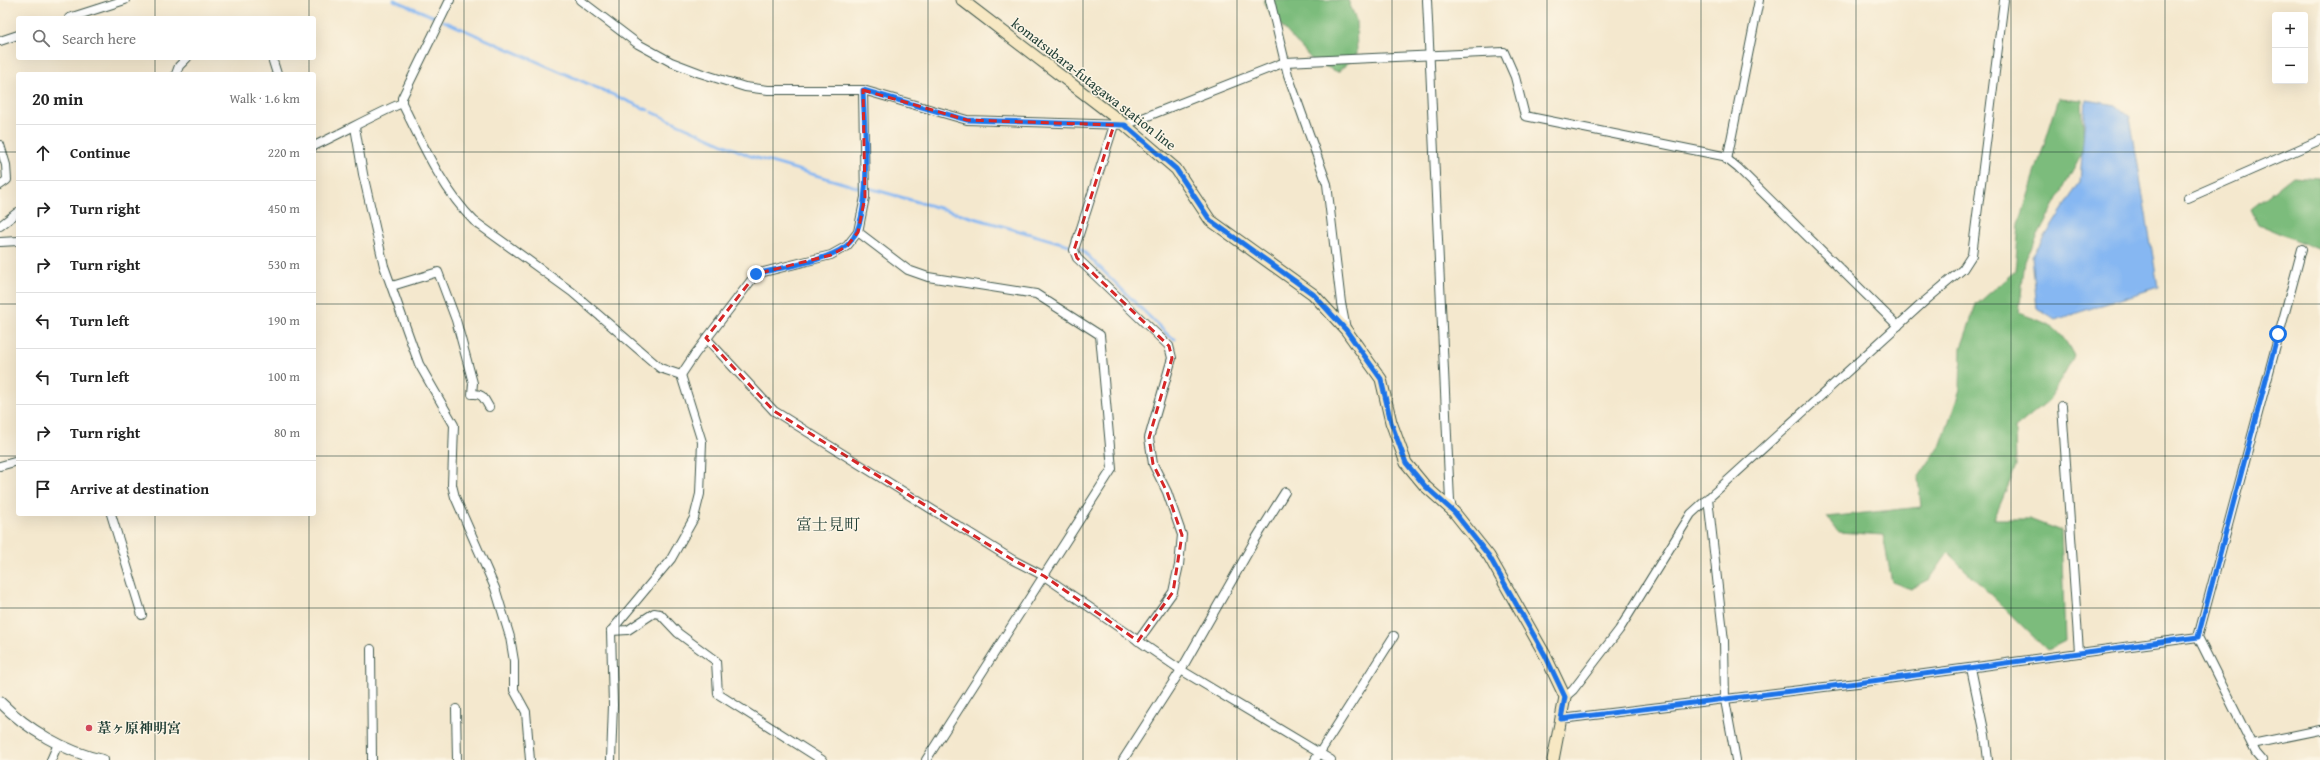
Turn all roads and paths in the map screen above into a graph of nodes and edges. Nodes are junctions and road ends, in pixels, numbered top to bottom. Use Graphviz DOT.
graph roads {
  1 [pos="125,0"];
  2 [pos="450,0"];
  3 [pos="580,0"];
  4 [pos="962,0"];
  5 [pos="1426,0"];
  6 [pos="1759,0"];
  7 [pos="2004,0"];
  8 [pos="1270,1"];
  9 [pos="75,16"];
  10 [pos="16,36"];
  11 [pos="0,42"];
  12 [pos="1429,54"];
  13 [pos="185,60"];
  14 [pos="273,60"];
  15 [pos="1285,62"];
  16 [pos="177,72"];
  17 [pos="276,72"];
  18 [pos="863,90"];
  19 [pos="402,103"];
  20 [pos="1120,125"];
  21 [pos="355,127"];
  22 [pos="2320,140"];
  23 [pos="0,145"];
  24 [pos="316,145"];
  25 [pos="1727,160"];
  26 [pos="0,185"];
  27 [pos="2188,198"];
  28 [pos="16,214"];
  29 [pos="0,226"];
  30 [pos="858,232"];
  31 [pos="16,241"];
  32 [pos="0,242"];
  33 [pos="2302,249"];
  34 [pos="392,286"];
  35 [pos="1898,326"];
  36 [pos="1346,330"];
  37 [pos="706,338"];
  38 [pos="681,375"];
  39 [pos="2062,406"];
  40 [pos="489,407"];
  41 [pos="16,462"];
  42 [pos="0,466"];
  43 [pos="1285,492"];
  44 [pos="1708,498"];
  45 [pos="1454,512"];
  46 [pos="112,516"];
  47 [pos="1044,576"];
  48 [pos="142,615"];
  49 [pos="611,631"];
  50 [pos="1394,636"];
  51 [pos="2198,637"];
  52 [pos="1138,641"];
  53 [pos="371,649"];
  54 [pos="2079,652"];
  55 [pos="1971,668"];
  56 [pos="1181,670"];
  57 [pos="1565,697"];
  58 [pos="1725,700"];
  59 [pos="0,702"];
  60 [pos="456,709"];
  61 [pos="1561,719"];
  62 [pos="2320,730"];
  63 [pos="58,744"];
  64 [pos="2252,744"];
  65 [pos="1318,756"];
  66 [pos="51,760"];
  67 [pos="103,760"];
  68 [pos="372,760"];
  69 [pos="457,760"];
  70 [pos="530,760"];
  71 [pos="611,760"];
  72 [pos="822,760"];
  73 [pos="926,760"];
  74 [pos="1123,760"];
  75 [pos="1331,760"];
  76 [pos="1553,760"];
  77 [pos="1736,760"];
  78 [pos="1988,760"];
  79 [pos="2262,760"];
  1 -- 9 [label="street"];
  2 -- 19 [label="street"];
  3 -- 18 [label="street"];
  4 -- 20 [label="main road, komatsubara-futagawa station line"];
  5 -- 12 [label="street"];
  6 -- 25 [label="street"];
  7 -- 35 [label="street"];
  8 -- 15 [label="street"];
  10 -- 11 [label="street"];
  12 -- 15 [label="street"];
  12 -- 25 [label="street"];
  12 -- 45 [label="street"];
  13 -- 16 [label="street"];
  14 -- 17 [label="street"];
  15 -- 20 [label="street"];
  15 -- 36 [label="street"];
  18 -- 20 [label="street"];
  18 -- 30 [label="street"];
  19 -- 21 [label="street"];
  19 -- 38 [label="street"];
  20 -- 36 [label="main road, komatsubara-futagawa station line"];
  20 -- 52 [label="street"];
  21 -- 24 [label="street"];
  21 -- 34 [label="street"];
  22 -- 27 [label="street"];
  23 -- 26 [label="street"];
  25 -- 35 [label="street"];
  28 -- 29 [label="street"];
  30 -- 37 [label="street"];
  30 -- 47 [label="street"];
  31 -- 32 [label="street"];
  33 -- 51 [label="street"];
  34 -- 40 [label="street"];
  34 -- 70 [label="street"];
  35 -- 44 [label="street"];
  36 -- 45 [label="main road, komatsubara-futagawa station line"];
  37 -- 38 [label="street"];
  37 -- 47 [label="street"];
  38 -- 49 [label="street"];
  39 -- 54 [label="street"];
  41 -- 42 [label="street"];
  43 -- 56 [label="street"];
  44 -- 57 [label="street"];
  44 -- 58 [label="street"];
  45 -- 57 [label="main road, komatsubara-futagawa station line"];
  46 -- 48 [label="street"];
  47 -- 52 [label="street"];
  47 -- 73 [label="street"];
  49 -- 71 [label="street"];
  49 -- 72 [label="street"];
  50 -- 65 [label="street"];
  51 -- 54 [label="street"];
  51 -- 64 [label="street"];
  52 -- 56 [label="street"];
  53 -- 68 [label="street"];
  54 -- 55 [label="street"];
  55 -- 58 [label="street"];
  55 -- 78 [label="street"];
  56 -- 65 [label="street"];
  56 -- 74 [label="street"];
  57 -- 61 [label="main road"];
  58 -- 61 [label="street"];
  58 -- 77 [label="street"];
  59 -- 63 [label="street"];
  60 -- 69 [label="street"];
  61 -- 76 [label="main road"];
  62 -- 64 [label="street"];
  63 -- 66 [label="street"];
  63 -- 67 [label="street"];
  64 -- 79 [label="street"];
  65 -- 75 [label="street"];
}
